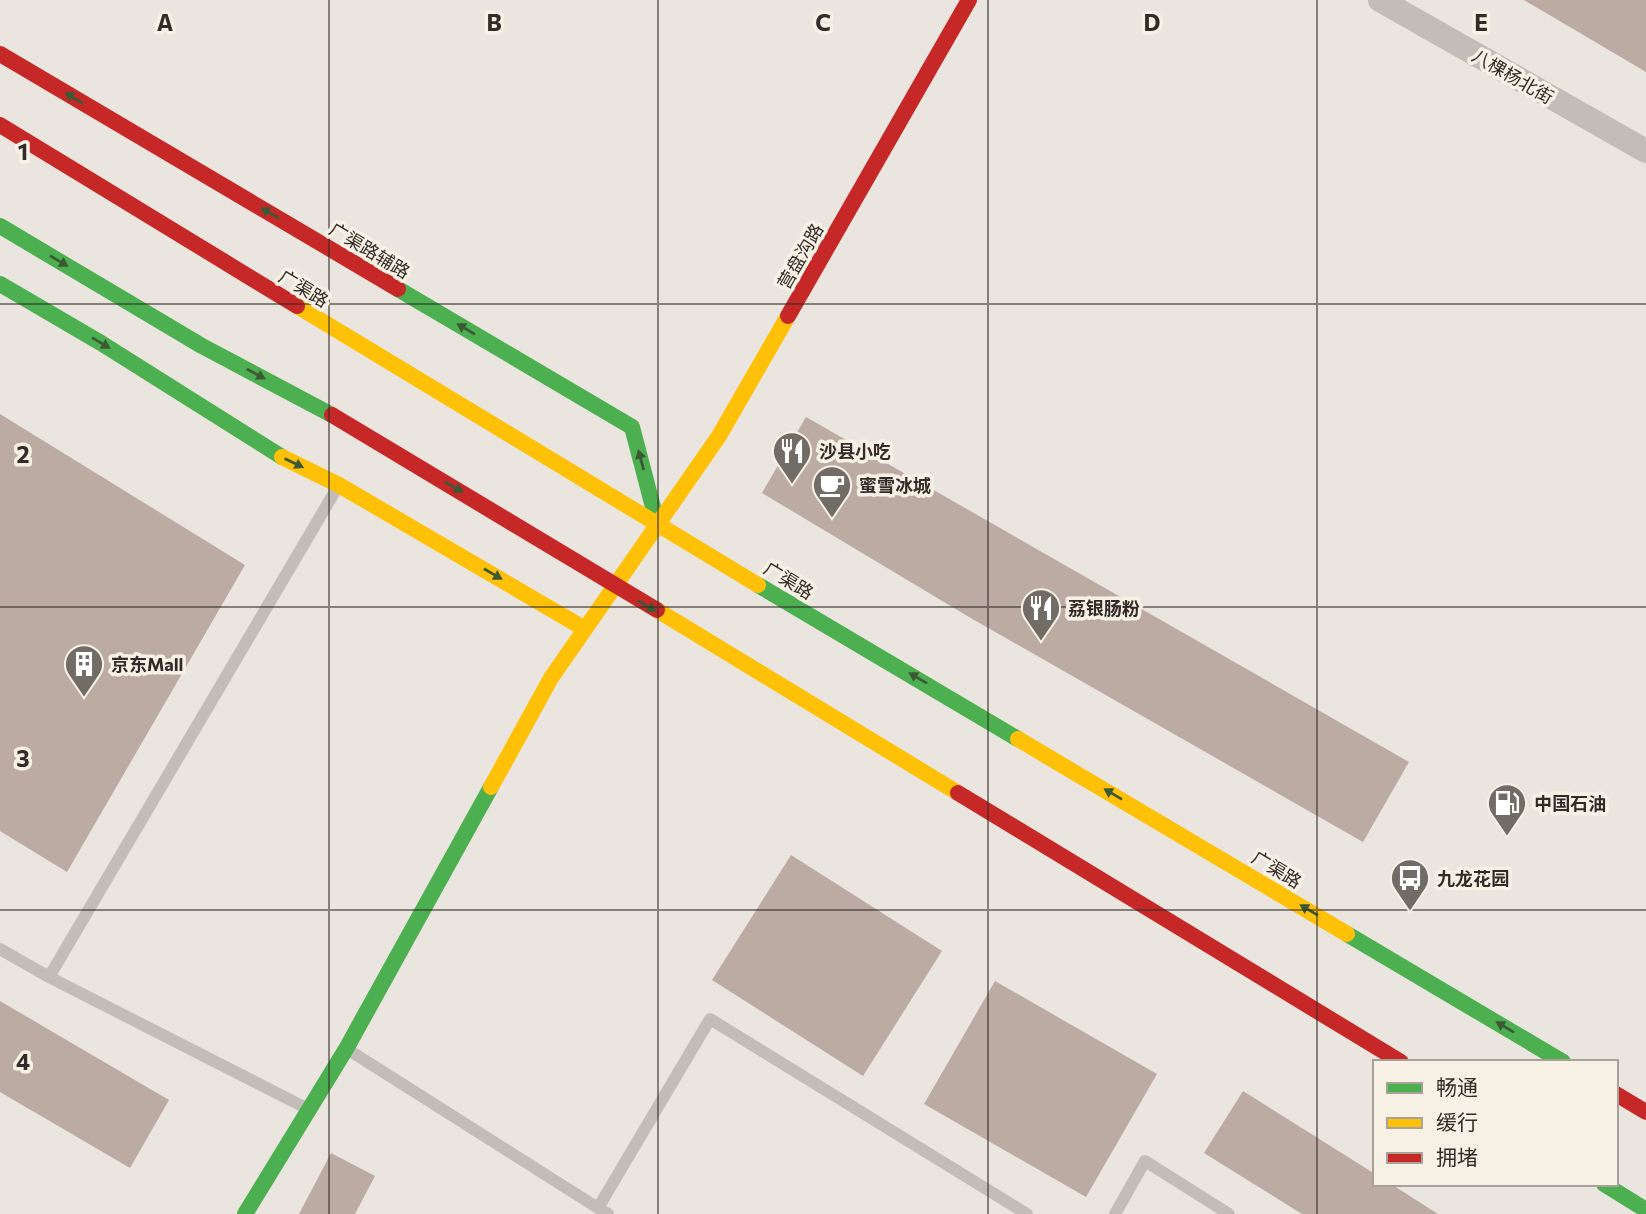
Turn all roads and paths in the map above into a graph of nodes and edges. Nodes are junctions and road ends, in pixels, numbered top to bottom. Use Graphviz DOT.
graph roads {
  1 [pos="969,0"];
  2 [pos="1380,0"];
  3 [pos="0,54"];
  4 [pos="0,125"];
  5 [pos="1646,151"];
  6 [pos="0,226"];
  7 [pos="0,284"];
  8 [pos="339,485"];
  9 [pos="658,526"];
  10 [pos="614,586"];
  11 [pos="585,629"];
  12 [pos="0,949"];
  13 [pos="49,977"];
  14 [pos="346,1049"];
  15 [pos="1398,1060"];
  16 [pos="1560,1060"];
  17 [pos="1618,1095"];
  18 [pos="309,1110"];
  19 [pos="1646,1112"];
  20 [pos="1607,1186"];
  21 [pos="1646,1210"];
  22 [pos="603,1211"];
  23 [pos="245,1214"];
  24 [pos="1027,1214"];
  25 [pos="1115,1214"];
  26 [pos="1229,1214"];
  1 -- 9 [label="main road, 营盘沟路"];
  2 -- 5 [label="street, 八棵杨北街"];
  9 -- 3 [label="main road, 广渠路辅路, one-way"];
  4 -- 9 [label="main road, 广渠路"];
  6 -- 10 [label="main road, one-way"];
  7 -- 8 [label="main road, one-way"];
  8 -- 11 [label="main road, one-way"];
  8 -- 13 [label="lane"];
  9 -- 10 [label="main road, 营盘沟路"];
  16 -- 9 [label="main road, 广渠路, one-way"];
  10 -- 11 [label="main road, 营盘沟路"];
  10 -- 15 [label="main road, one-way"];
  11 -- 14 [label="main road, 营盘沟路"];
  12 -- 13 [label="lane"];
  13 -- 18 [label="lane"];
  14 -- 18 [label="main road, 营盘沟路"];
  14 -- 22 [label="lane"];
  17 -- 19 [label="main road"];
  18 -- 23 [label="main road, 营盘沟路"];
  20 -- 21 [label="main road"];
  22 -- 24 [label="lane"];
  25 -- 26 [label="lane"];
}
